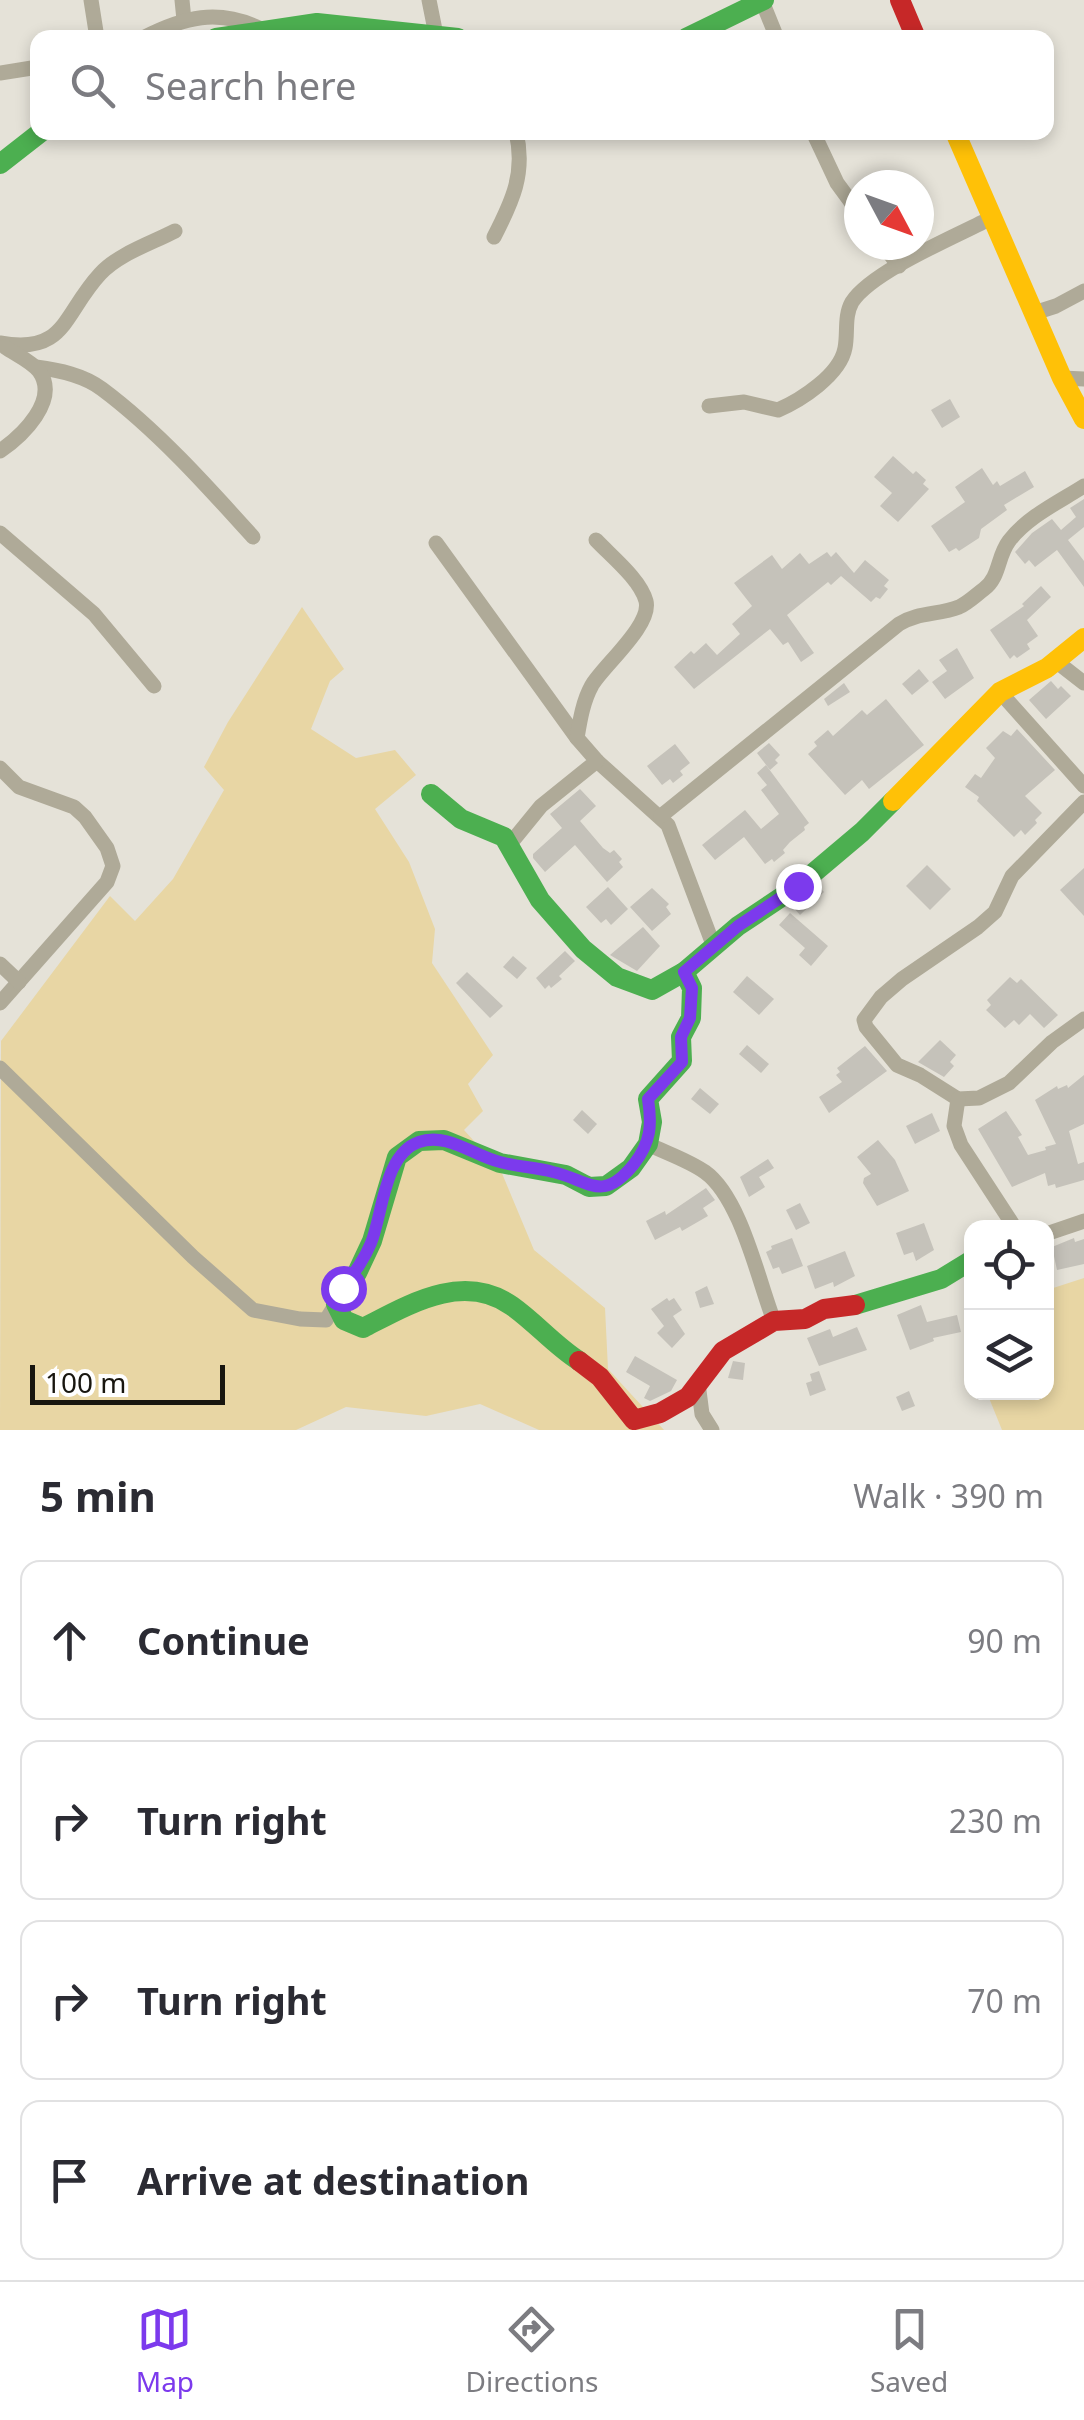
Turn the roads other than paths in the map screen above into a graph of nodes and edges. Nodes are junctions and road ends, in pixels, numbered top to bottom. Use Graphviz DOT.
graph roads {
  1 [pos="91,0"];
  2 [pos="182,0"];
  3 [pos="429,0"];
  4 [pos="763,0"];
  5 [pos="900,0"];
  6 [pos="184,20"];
  7 [pos="261,29"];
  8 [pos="96,30"];
  9 [pos="157,30"];
  10 [pos="256,30"];
  11 [pos="386,30"];
  12 [pos="435,30"];
  13 [pos="702,30"];
  14 [pos="774,30"];
  15 [pos="913,30"];
  16 [pos="30,68"];
  17 [pos="0,73"];
  18 [pos="31,140"];
  19 [pos="517,140"];
  20 [pos="817,140"];
  21 [pos="958,140"];
  22 [pos="0,164"];
  23 [pos="844,192"];
  24 [pos="992,218"];
  25 [pos="176,231"];
  26 [pos="494,237"];
  27 [pos="895,260"];
  28 [pos="900,266"];
  29 [pos="1084,290"];
  30 [pos="1034,313"];
  31 [pos="0,344"];
  32 [pos="36,368"];
  33 [pos="1062,378"];
  34 [pos="1084,379"];
  35 [pos="710,406"];
  36 [pos="1084,420"];
  37 [pos="0,451"];
  38 [pos="1084,486"];
  39 [pos="0,533"];
  40 [pos="253,538"];
  41 [pos="596,540"];
  42 [pos="436,543"];
  43 [pos="1084,638"];
  44 [pos="1056,662"];
  45 [pos="1084,683"];
  46 [pos="154,686"];
  47 [pos="1000,692"];
  48 [pos="576,738"];
  49 [pos="597,761"];
  50 [pos="0,768"];
  51 [pos="1084,786"];
  52 [pos="431,794"];
  53 [pos="1084,802"];
  54 [pos="660,816"];
  55 [pos="510,844"];
  56 [pos="714,947"];
  57 [pos="0,964"];
  58 [pos="684,972"];
  59 [pos="19,982"];
  60 [pos="0,1003"];
  61 [pos="1084,1019"];
  62 [pos="0,1068"];
  63 [pos="958,1099"];
  64 [pos="648,1144"];
  65 [pos="1010,1220"];
  66 [pos="1084,1221"];
  67 [pos="1054,1231"];
  68 [pos="964,1265"];
  69 [pos="336,1304"];
  70 [pos="774,1321"];
  71 [pos="698,1383"];
  72 [pos="712,1430"];
  1 -- 8 [label="street"];
  2 -- 6 [label="street"];
  3 -- 12 [label="street"];
  4 -- 13 [label="street"];
  4 -- 14 [label="street"];
  5 -- 15 [label="street"];
  6 -- 7 [label="street"];
  6 -- 9 [label="street"];
  7 -- 10 [label="street"];
  7 -- 11 [label="street"];
  16 -- 17 [label="street"];
  18 -- 22 [label="street"];
  19 -- 26 [label="street"];
  20 -- 23 [label="street"];
  21 -- 24 [label="street"];
  24 -- 28 [label="street"];
  24 -- 30 [label="street"];
  25 -- 31 [label="street"];
  27 -- 28 [label="street"];
  28 -- 35 [label="street"];
  29 -- 30 [label="street"];
  30 -- 33 [label="street"];
  31 -- 32 [label="street"];
  32 -- 37 [label="street"];
  32 -- 40 [label="street"];
  33 -- 34 [label="street"];
  33 -- 36 [label="street"];
  38 -- 54 [label="street"];
  39 -- 46 [label="street"];
  41 -- 48 [label="street"];
  42 -- 48 [label="street"];
  43 -- 44 [label="street"];
  44 -- 45 [label="street"];
  44 -- 47 [label="street"];
  47 -- 51 [label="street"];
  47 -- 56 [label="street"];
  48 -- 49 [label="street"];
  49 -- 54 [label="street"];
  49 -- 55 [label="street"];
  50 -- 59 [label="street"];
  52 -- 55 [label="street"];
  53 -- 63 [label="street"];
  54 -- 56 [label="street"];
  55 -- 58 [label="street"];
  56 -- 58 [label="street"];
  57 -- 59 [label="street"];
  58 -- 64 [label="street"];
  59 -- 60 [label="street"];
  61 -- 63 [label="street"];
  62 -- 69 [label="street"];
  63 -- 65 [label="street"];
  64 -- 69 [label="street"];
  64 -- 70 [label="street"];
  66 -- 67 [label="street"];
  68 -- 70 [label="street"];
  69 -- 71 [label="street"];
  70 -- 71 [label="street"];
  71 -- 72 [label="street"];
}
